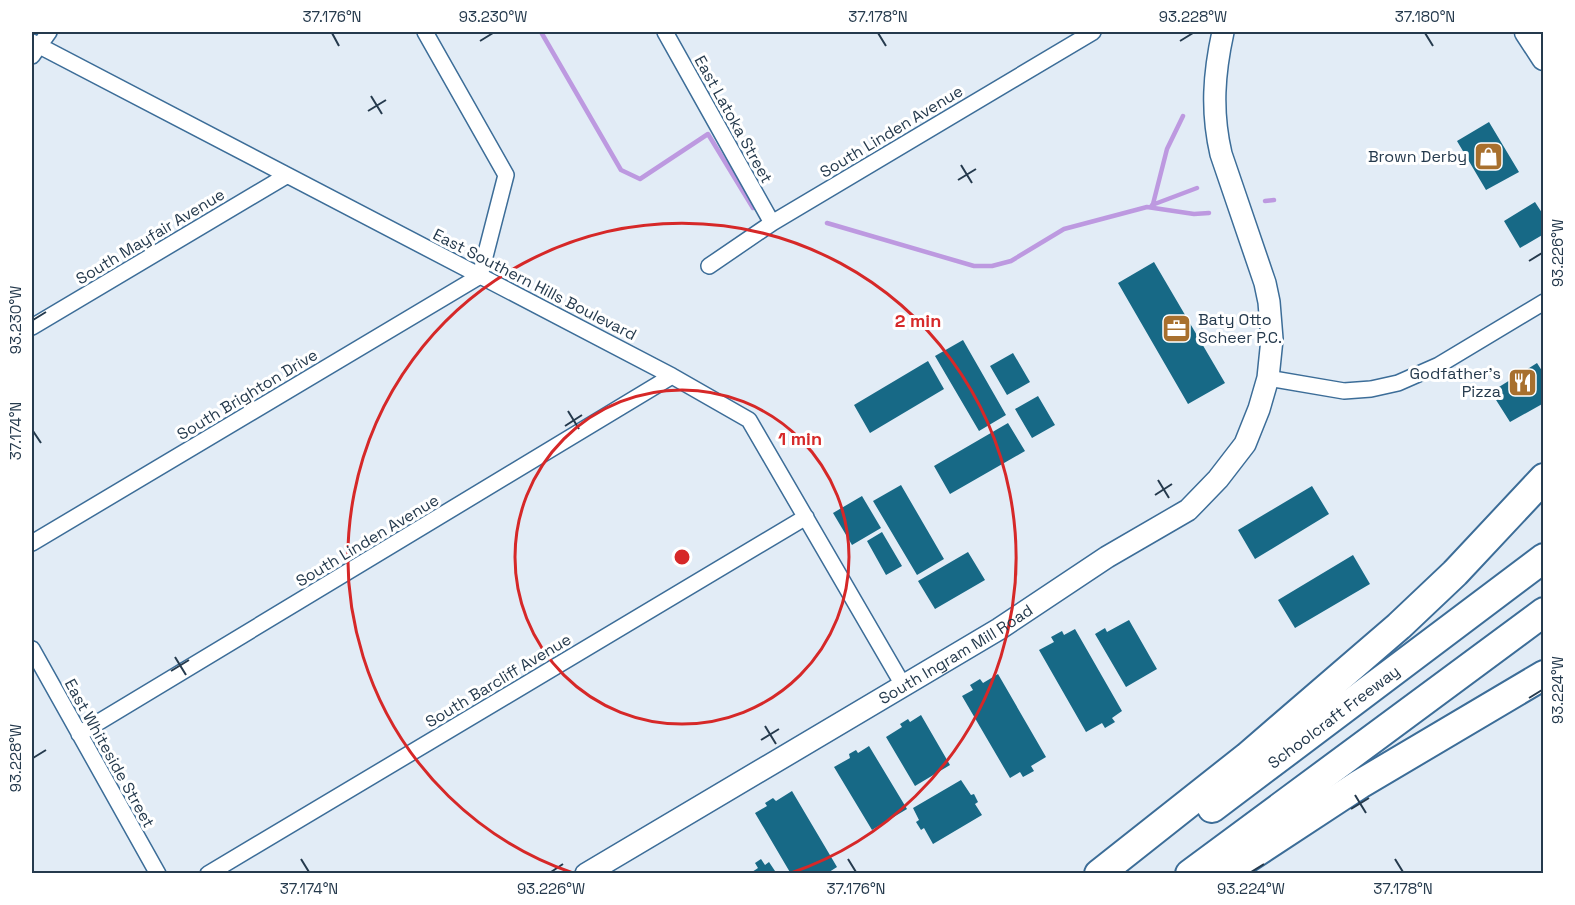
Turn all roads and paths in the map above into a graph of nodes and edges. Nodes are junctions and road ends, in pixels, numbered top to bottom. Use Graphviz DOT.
graph roads {
  1 [pos="49,32"];
  2 [pos="425,32"];
  3 [pos="684,32"];
  4 [pos="1093,32"];
  5 [pos="1223,32"];
  6 [pos="1527,32"];
  7 [pos="667,36"];
  8 [pos="34,48"];
  9 [pos="1544,58"];
  10 [pos="286,176"];
  11 [pos="772,223"];
  12 [pos="709,266"];
  13 [pos="480,276"];
  14 [pos="1544,302"];
  15 [pos="32,327"];
  16 [pos="672,376"];
  17 [pos="1268,378"];
  18 [pos="1544,478"];
  19 [pos="806,517"];
  20 [pos="32,543"];
  21 [pos="1544,558"];
  22 [pos="1544,612"];
  23 [pos="32,649"];
  24 [pos="1544,675"];
  25 [pos="903,685"];
  26 [pos="79,734"];
  27 [pos="158,873"];
  28 [pos="208,873"];
  29 [pos="586,873"];
  30 [pos="1099,873"];
  31 [pos="1119,873"];
  32 [pos="1190,873"];
  33 [pos="1223,873"];
  1 -- 8 [label="street"];
  2 -- 13 [label="street"];
  3 -- 7 [label="street"];
  4 -- 11 [label="street, South Linden Avenue"];
  5 -- 17 [label="street, South Ingram Mill Road"];
  6 -- 9 [label="main road"];
  7 -- 11 [label="street, East Latoka Street"];
  8 -- 10 [label="street, East Southern Hills Boulevard"];
  10 -- 13 [label="street, East Southern Hills Boulevard"];
  10 -- 15 [label="street, South Mayfair Avenue"];
  11 -- 12 [label="street, South Linden Avenue"];
  13 -- 16 [label="street, East Southern Hills Boulevard"];
  13 -- 20 [label="street, South Brighton Drive"];
  14 -- 17 [label="street"];
  16 -- 19 [label="street, East Southern Hills Boulevard"];
  16 -- 26 [label="street, South Linden Avenue"];
  17 -- 25 [label="street, South Ingram Mill Road"];
  18 -- 30 [label="highway"];
  19 -- 25 [label="street, East Southern Hills Boulevard"];
  19 -- 28 [label="street, South Barcliff Avenue"];
  21 -- 31 [label="highway, Schoolcraft Freeway"];
  22 -- 32 [label="highway"];
  23 -- 26 [label="street, East Whiteside Street"];
  24 -- 33 [label="highway"];
  25 -- 29 [label="street, South Ingram Mill Road"];
  26 -- 27 [label="street, East Whiteside Street"];
}
